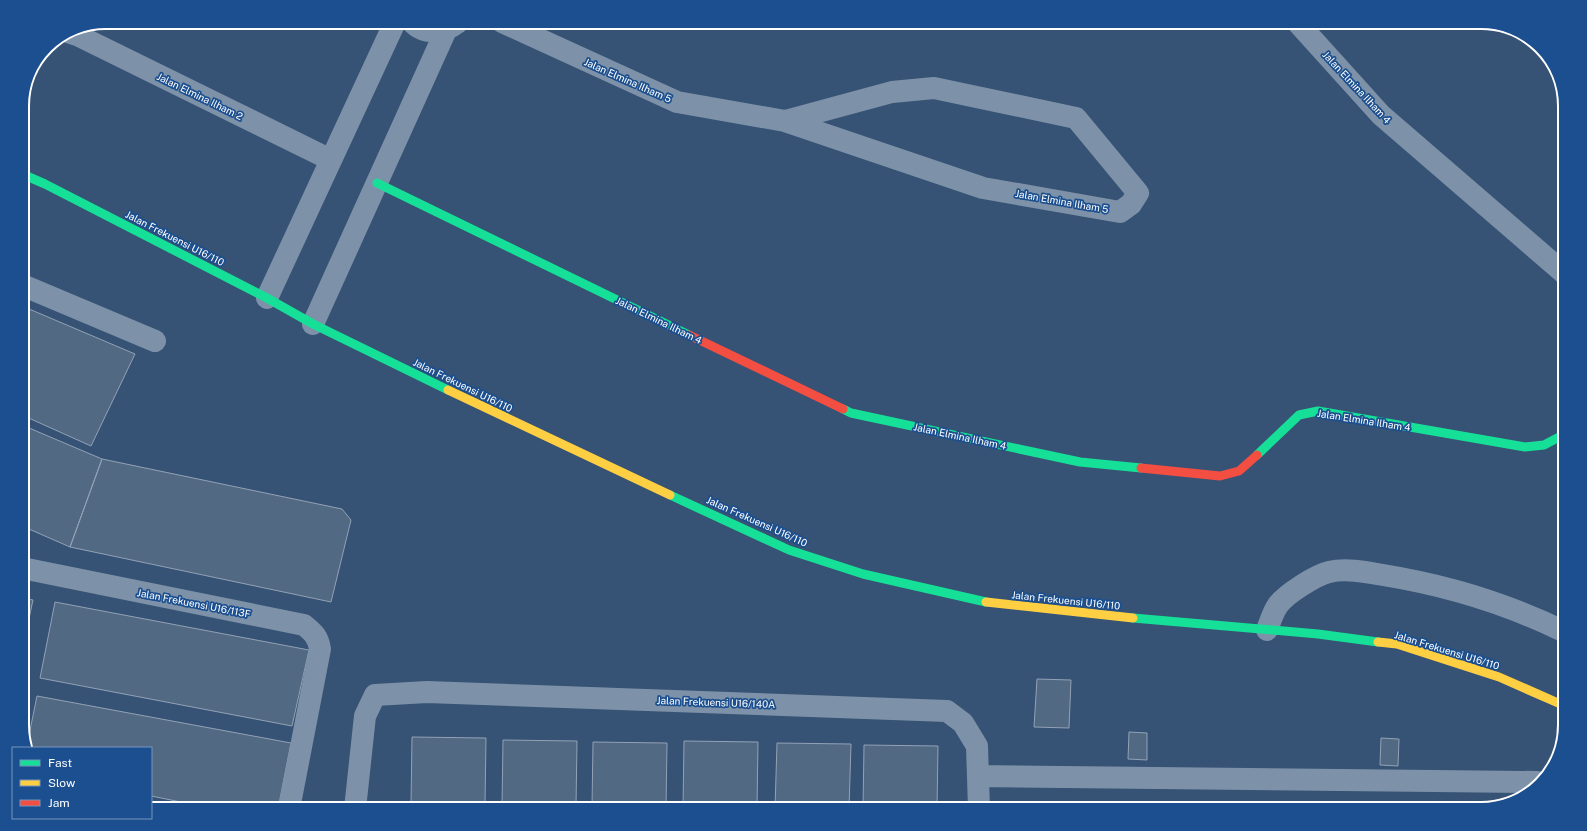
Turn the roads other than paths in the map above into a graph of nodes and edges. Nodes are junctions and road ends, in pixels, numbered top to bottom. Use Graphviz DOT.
graph roads {
  1 [pos="392,29"];
  2 [pos="422,29"];
  3 [pos="444,29"];
  4 [pos="451,29"];
  5 [pos="517,29"];
  6 [pos="1303,29"];
  7 [pos="76,35"];
  8 [pos="785,121"];
  9 [pos="331,160"];
  10 [pos="29,177"];
  11 [pos="377,183"];
  12 [pos="1558,268"];
  13 [pos="29,287"];
  14 [pos="266,298"];
  15 [pos="312,324"];
  16 [pos="155,341"];
  17 [pos="1558,438"];
  18 [pos="29,563"];
  19 [pos="29,569"];
  20 [pos="54,574"];
  21 [pos="1558,628"];
  22 [pos="1267,630"];
  23 [pos="1558,703"];
  24 [pos="979,776"];
  25 [pos="1532,782"];
  26 [pos="290,802"];
  27 [pos="356,802"];
  28 [pos="979,802"];
  1 -- 9 [label="street"];
  2 -- 3 [label="street"];
  4 -- 11 [label="street"];
  5 -- 8 [label="street, Jalan Elmina Ilham 5"];
  6 -- 12 [label="street, Jalan Elmina Ilham 4"];
  7 -- 9 [label="street, Jalan Elmina Ilham 2"];
  8 -- 8 [label="street, Jalan Elmina Ilham 5"];
  9 -- 14 [label="street"];
  10 -- 14 [label="street, Jalan Frekuensi U16/110"];
  11 -- 15 [label="street"];
  11 -- 17 [label="street, Jalan Elmina Ilham 4"];
  13 -- 16 [label="street"];
  14 -- 15 [label="street, Jalan Frekuensi U16/110"];
  15 -- 22 [label="street, Jalan Frekuensi U16/110"];
  18 -- 20 [label="street, Jalan Frekuensi U16/113F"];
  19 -- 20 [label="street, Jalan Frekuensi U16/113F"];
  20 -- 26 [label="street, Jalan Frekuensi U16/113F"];
  21 -- 22 [label="street"];
  22 -- 23 [label="street, Jalan Frekuensi U16/110"];
  24 -- 25 [label="street"];
  24 -- 27 [label="street, Jalan Frekuensi U16/140A"];
  24 -- 28 [label="street, Jalan Frekuensi U16/140A"];
}
